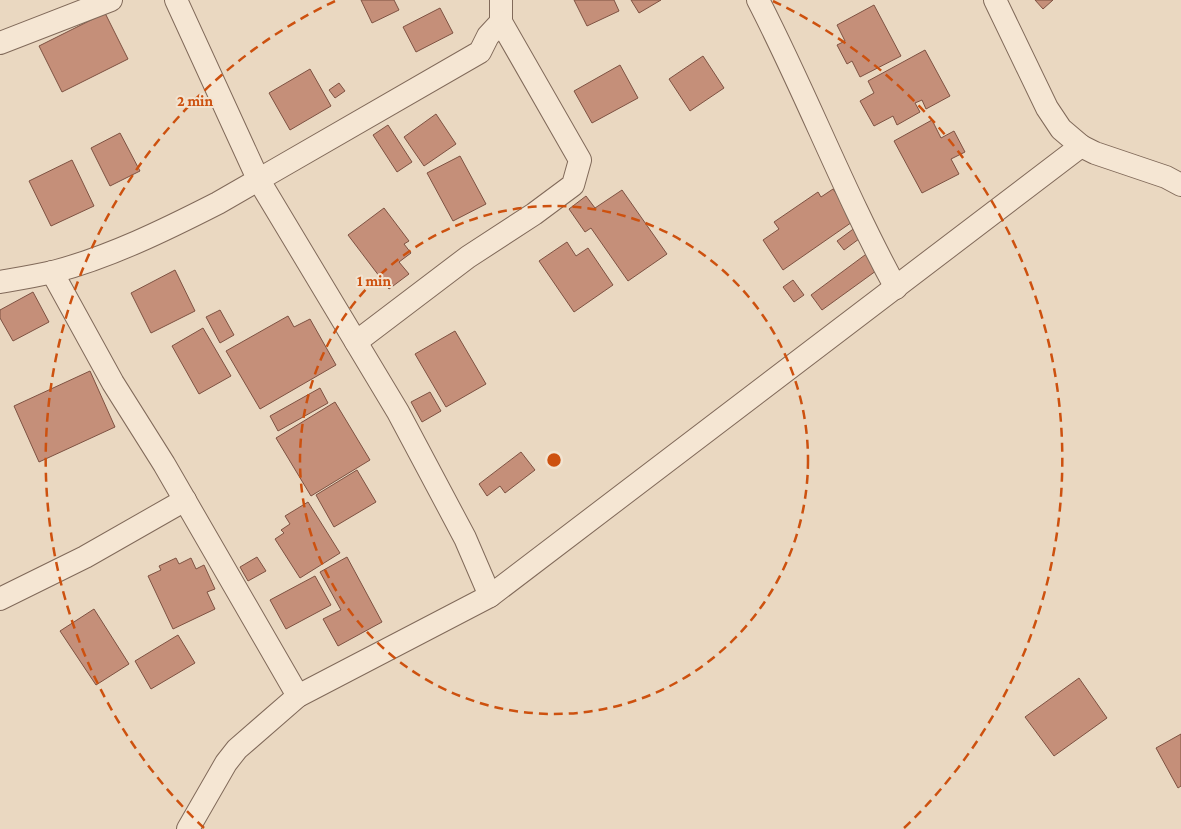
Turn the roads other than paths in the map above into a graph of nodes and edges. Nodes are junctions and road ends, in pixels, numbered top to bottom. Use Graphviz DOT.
graph roads {
  1 [pos="111,0"];
  2 [pos="176,0"];
  3 [pos="758,0"];
  4 [pos="995,0"];
  5 [pos="501,11"];
  6 [pos="0,43"];
  7 [pos="1081,146"];
  8 [pos="258,179"];
  9 [pos="1181,185"];
  10 [pos="52,272"];
  11 [pos="0,282"];
  12 [pos="896,288"];
  13 [pos="356,342"];
  14 [pos="185,500"];
  15 [pos="490,596"];
  16 [pos="0,599"];
  17 [pos="298,696"];
  18 [pos="188,829"];
  1 -- 6 [label="street"];
  2 -- 8 [label="street"];
  3 -- 12 [label="street"];
  4 -- 7 [label="street"];
  5 -- 8 [label="street"];
  5 -- 13 [label="street"];
  7 -- 9 [label="street"];
  7 -- 12 [label="street"];
  8 -- 10 [label="street"];
  8 -- 13 [label="street"];
  10 -- 11 [label="street"];
  10 -- 14 [label="street"];
  12 -- 15 [label="street"];
  13 -- 15 [label="street"];
  14 -- 16 [label="street"];
  14 -- 17 [label="street"];
  15 -- 17 [label="street"];
  17 -- 18 [label="street"];
}
